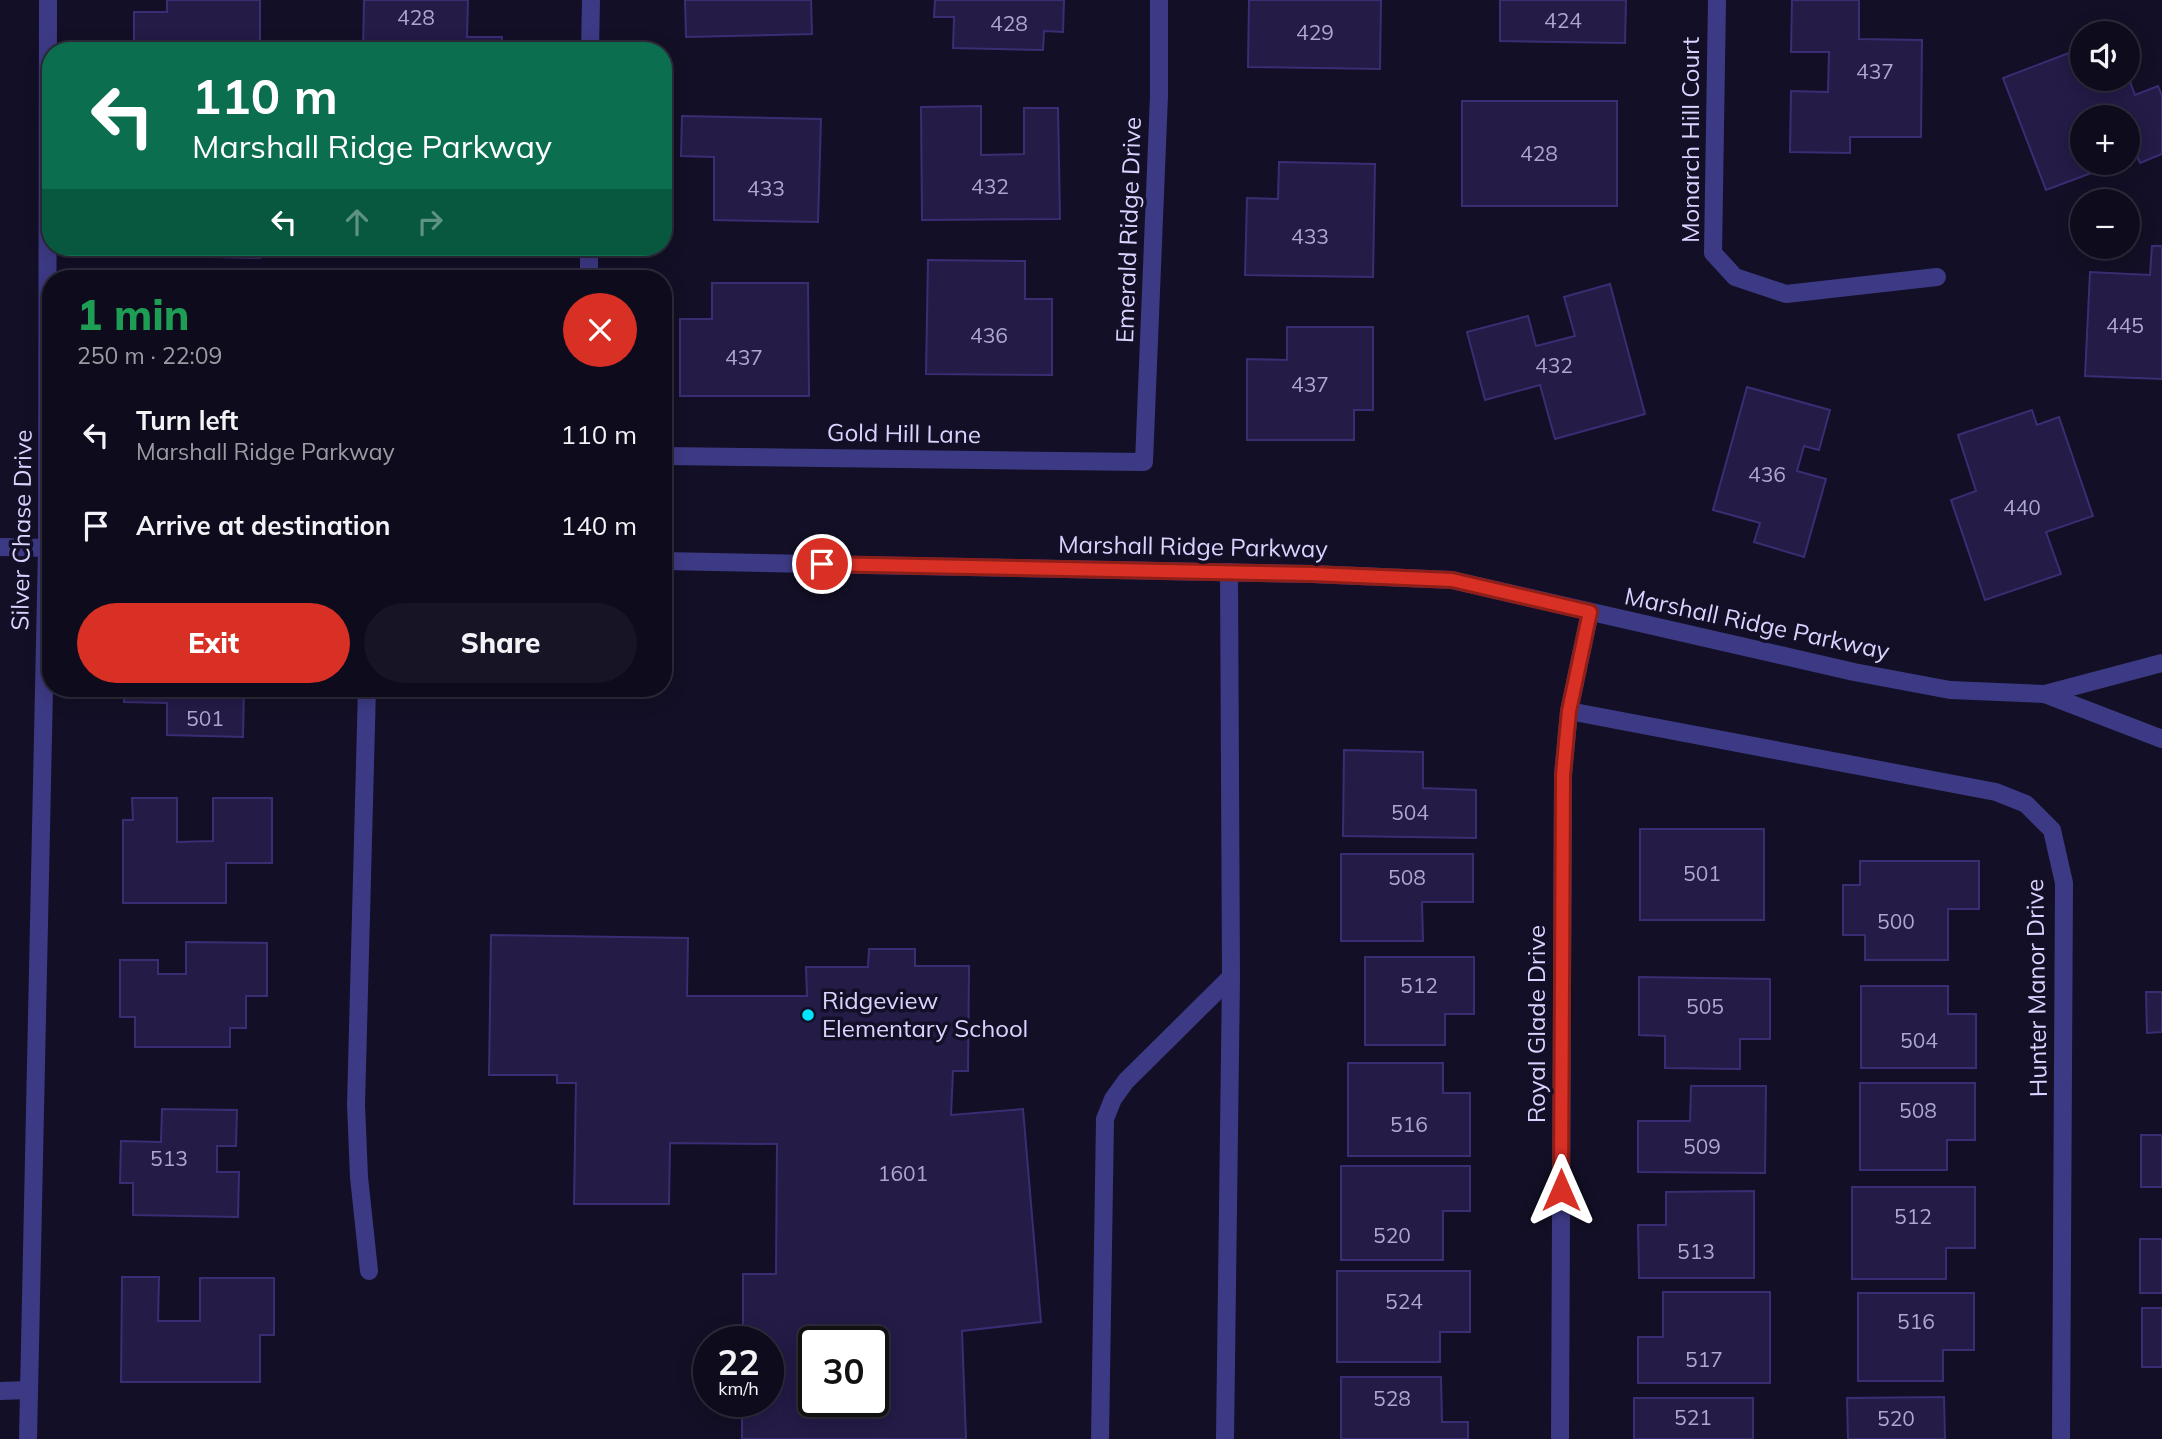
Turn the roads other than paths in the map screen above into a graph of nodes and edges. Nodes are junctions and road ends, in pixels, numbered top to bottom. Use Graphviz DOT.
graph roads {
  1 [pos="48,0"];
  2 [pos="590,0"];
  3 [pos="1159,0"];
  4 [pos="1717,0"];
  5 [pos="48,42"];
  6 [pos="590,42"];
  7 [pos="1937,277"];
  8 [pos="672,456"];
  9 [pos="1144,462"];
  10 [pos="0,547"];
  11 [pos="42,548"];
  12 [pos="672,561"];
  13 [pos="1229,572"];
  14 [pos="1590,612"];
  15 [pos="2162,663"];
  16 [pos="2045,694"];
  17 [pos="45,697"];
  18 [pos="367,697"];
  19 [pos="1569,711"];
  20 [pos="2162,739"];
  21 [pos="1231,976"];
  22 [pos="369,1271"];
  23 [pos="29,1390"];
  24 [pos="0,1391"];
  25 [pos="28,1439"];
  26 [pos="1100,1439"];
  27 [pos="1225,1439"];
  28 [pos="1560,1439"];
  29 [pos="2061,1439"];
  1 -- 5 [label="street, Silver Chase Drive"];
  2 -- 6 [label="street"];
  3 -- 9 [label="street, Emerald Ridge Drive"];
  4 -- 7 [label="street, Monarch Hill Court"];
  8 -- 9 [label="street, Gold Hill Lane"];
  10 -- 11 [label="street"];
  12 -- 13 [label="street, Marshall Ridge Parkway"];
  13 -- 14 [label="street, Marshall Ridge Parkway"];
  13 -- 21 [label="street"];
  14 -- 16 [label="street, Marshall Ridge Parkway"];
  14 -- 19 [label="street, Royal Glade Drive"];
  15 -- 16 [label="street, Marshall Ridge Parkway"];
  16 -- 20 [label="street, Marshall Ridge Parkway"];
  17 -- 23 [label="street, Silver Chase Drive"];
  18 -- 22 [label="street"];
  19 -- 28 [label="street, Royal Glade Drive"];
  19 -- 29 [label="street, Hunter Manor Drive"];
  21 -- 26 [label="street"];
  21 -- 27 [label="street"];
  23 -- 24 [label="street"];
  23 -- 25 [label="street, Silver Chase Drive"];
}
